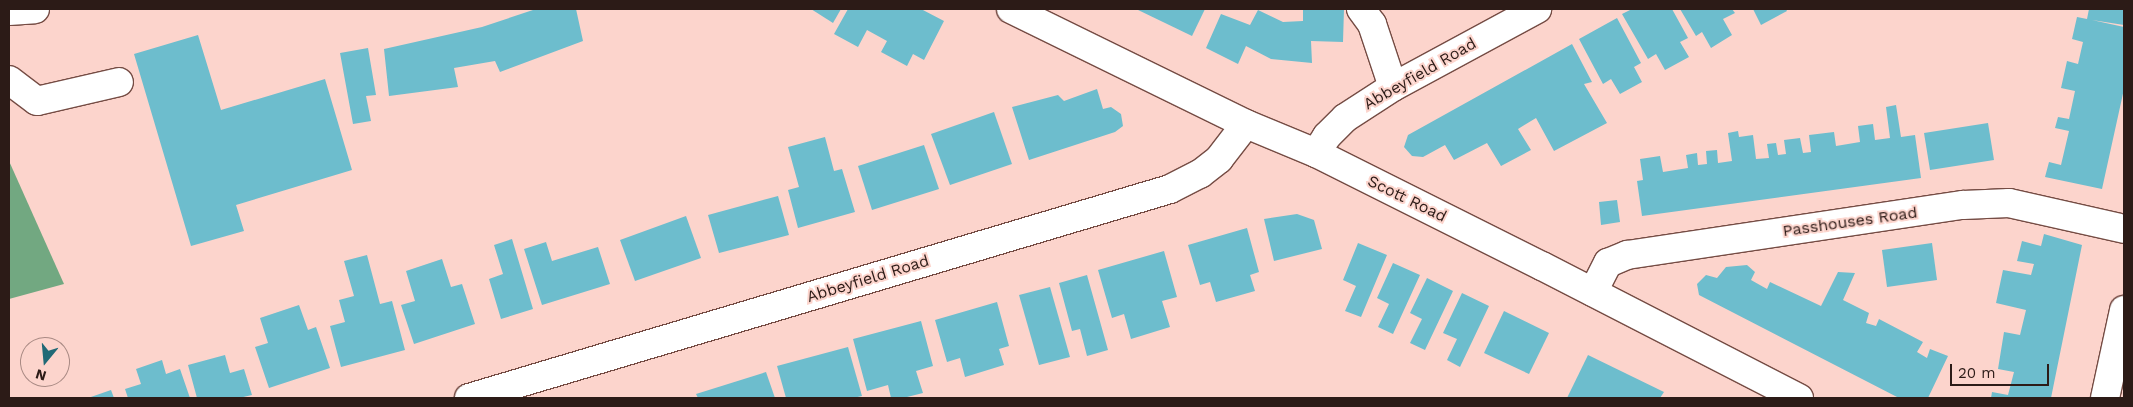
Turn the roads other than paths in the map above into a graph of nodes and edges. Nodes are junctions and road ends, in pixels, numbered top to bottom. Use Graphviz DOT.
graph roads {
  1 [pos="35,9"];
  2 [pos="1011,9"];
  3 [pos="1361,9"];
  4 [pos="1537,9"];
  5 [pos="9,11"];
  6 [pos="9,80"];
  7 [pos="120,82"];
  8 [pos="1393,87"];
  9 [pos="1246,124"];
  10 [pos="1316,154"];
  11 [pos="2124,229"];
  12 [pos="1593,292"];
  13 [pos="2124,310"];
  14 [pos="469,398"];
  15 [pos="1799,398"];
  16 [pos="2105,398"];
  1 -- 5 [label="street"];
  2 -- 9 [label="street, Scott Road"];
  3 -- 8 [label="street"];
  4 -- 8 [label="street, Abbeyfield Road"];
  6 -- 7 [label="street"];
  8 -- 10 [label="street, Abbeyfield Road"];
  9 -- 10 [label="street, Scott Road"];
  9 -- 14 [label="street, Abbeyfield Road"];
  10 -- 12 [label="street, Scott Road"];
  11 -- 12 [label="street, Passhouses Road"];
  12 -- 15 [label="street, Scott Road"];
  13 -- 16 [label="street"];
}
